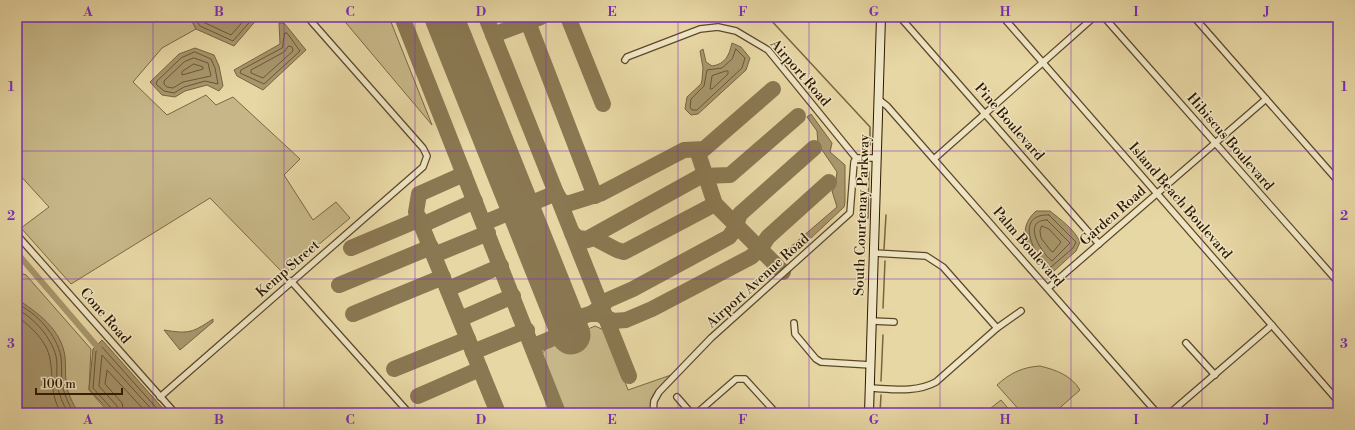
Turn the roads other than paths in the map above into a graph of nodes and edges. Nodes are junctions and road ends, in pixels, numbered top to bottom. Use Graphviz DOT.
graph roads {
  1 [pos="881,17"];
  2 [pos="900,17"];
  3 [pos="1003,17"];
  4 [pos="1094,17"];
  5 [pos="1104,17"];
  6 [pos="1194,17"];
  7 [pos="311,21"];
  8 [pos="625,60"];
  9 [pos="1043,63"];
  10 [pos="878,99"];
  11 [pos="1266,99"];
  12 [pos="986,114"];
  13 [pos="1214,144"];
  14 [pos="856,158"];
  15 [pos="876,158"];
  16 [pos="934,159"];
  17 [pos="1338,181"];
  18 [pos="1158,193"];
  19 [pos="17,235"];
  20 [pos="1099,244"];
  21 [pos="874,254"];
  22 [pos="291,281"];
  23 [pos="1338,282"];
  24 [pos="1048,288"];
  25 [pos="1021,311"];
  26 [pos="872,321"];
  27 [pos="894,322"];
  28 [pos="794,323"];
  29 [pos="1272,325"];
  30 [pos="997,328"];
  31 [pos="1186,343"];
  32 [pos="871,365"];
  33 [pos="1215,375"];
  34 [pos="870,388"];
  35 [pos="160,397"];
  36 [pos="677,398"];
  37 [pos="1338,400"];
  38 [pos="175,413"];
  39 [pos="409,413"];
  40 [pos="653,413"];
  41 [pos="691,413"];
  42 [pos="697,413"];
  43 [pos="776,413"];
  44 [pos="868,413"];
  45 [pos="1157,413"];
  46 [pos="1170,413"];
  1 -- 10 [label="main road, South Courtenay Parkway"];
  2 -- 12 [label="street, Pine Boulevard"];
  3 -- 9 [label="street, Island Beach Boulevard"];
  4 -- 9 [label="street"];
  5 -- 13 [label="street, Hibiscus Boulevard"];
  6 -- 11 [label="street"];
  7 -- 22 [label="street, Kemp Street"];
  8 -- 14 [label="street, Airport Road"];
  9 -- 12 [label="street"];
  9 -- 18 [label="street, Island Beach Boulevard"];
  10 -- 15 [label="main road, South Courtenay Parkway"];
  10 -- 16 [label="street, Palm Boulevard"];
  11 -- 13 [label="street, Garden Road"];
  11 -- 17 [label="street"];
  12 -- 16 [label="street"];
  12 -- 20 [label="street, Pine Boulevard"];
  13 -- 18 [label="street, Garden Road"];
  13 -- 23 [label="street, Hibiscus Boulevard"];
  14 -- 15 [label="street"];
  14 -- 40 [label="street, Airport Avenue Road"];
  15 -- 21 [label="main road, South Courtenay Parkway"];
  16 -- 24 [label="street, Palm Boulevard"];
  18 -- 20 [label="street, Garden Road"];
  18 -- 29 [label="street, Island Beach Boulevard"];
  19 -- 35 [label="street, Cone Road"];
  20 -- 24 [label="street, Garden Road"];
  21 -- 26 [label="main road, South Courtenay Parkway"];
  21 -- 30 [label="street"];
  22 -- 35 [label="street, Kemp Street"];
  22 -- 39 [label="street"];
  24 -- 45 [label="street, Palm Boulevard"];
  25 -- 30 [label="street"];
  26 -- 27 [label="street"];
  26 -- 32 [label="main road, South Courtenay Parkway"];
  28 -- 32 [label="street"];
  29 -- 33 [label="street"];
  29 -- 37 [label="street, Island Beach Boulevard"];
  30 -- 34 [label="street"];
  31 -- 33 [label="street"];
  32 -- 34 [label="main road, South Courtenay Parkway"];
  33 -- 46 [label="street"];
  34 -- 44 [label="main road, South Courtenay Parkway"];
  35 -- 38 [label="street, Cone Road"];
  36 -- 41 [label="street"];
  42 -- 43 [label="street"];
}
